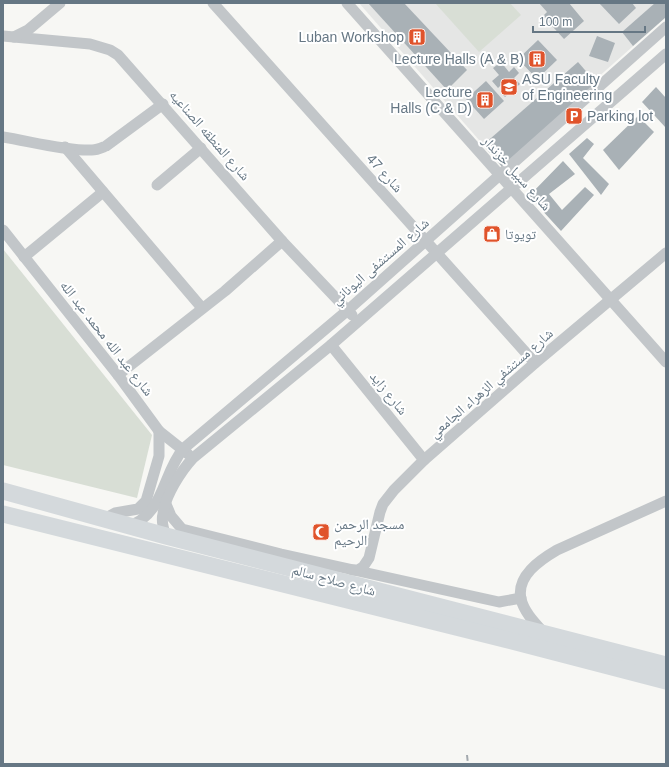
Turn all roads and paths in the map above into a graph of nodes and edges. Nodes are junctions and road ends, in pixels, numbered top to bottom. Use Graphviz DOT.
graph roads {
  1 [pos="60,3"];
  2 [pos="213,3"];
  3 [pos="347,3"];
  4 [pos="666,27"];
  5 [pos="9,36"];
  6 [pos="666,54"];
  7 [pos="163,104"];
  8 [pos="3,137"];
  9 [pos="65,147"];
  10 [pos="201,148"];
  11 [pos="499,176"];
  12 [pos="156,185"];
  13 [pos="510,188"];
  14 [pos="103,192"];
  15 [pos="3,230"];
  16 [pos="282,241"];
  17 [pos="426,241"];
  18 [pos="436,253"];
  19 [pos="666,253"];
  20 [pos="24,257"];
  21 [pos="610,300"];
  22 [pos="202,308"];
  23 [pos="348,310"];
  24 [pos="358,322"];
  25 [pos="331,345"];
  26 [pos="666,362"];
  27 [pos="536,363"];
  28 [pos="118,375"];
  29 [pos="159,431"];
  30 [pos="183,450"];
  31 [pos="193,458"];
  32 [pos="424,460"];
  33 [pos="3,490"];
  34 [pos="666,501"];
  35 [pos="166,504"];
  36 [pos="3,514"];
  37 [pos="104,519"];
  38 [pos="130,526"];
  39 [pos="166,536"];
  40 [pos="369,558"];
  41 [pos="352,570"];
  42 [pos="384,576"];
  43 [pos="515,599"];
  44 [pos="494,622"];
  45 [pos="544,633"];
  46 [pos="666,666"];
  47 [pos="666,681"];
  1 -- 5 [label="street"];
  2 -- 17 [label="street, شارع 47"];
  3 -- 11 [label="street, شارع سبيل خزندار"];
  4 -- 11 [label="street, شارع المستشفى اليوناني"];
  5 -- 7 [label="street, شارع المنطقه الصناعيه"];
  6 -- 13 [label="street"];
  7 -- 9 [label="street"];
  7 -- 10 [label="street, شارع المنطقه الصناعيه"];
  8 -- 9 [label="street"];
  9 -- 14 [label="street"];
  10 -- 12 [label="street"];
  10 -- 16 [label="street, شارع المنطقه الصناعيه"];
  11 -- 13 [label="street, شارع سبيل خزندار"];
  11 -- 17 [label="street, شارع المستشفى اليوناني"];
  13 -- 18 [label="street"];
  13 -- 21 [label="street, شارع سبيل خزندار"];
  14 -- 20 [label="street"];
  14 -- 22 [label="street"];
  15 -- 20 [label="street, شارع عبد الله محمد عبد الله"];
  16 -- 22 [label="street"];
  16 -- 23 [label="street, شارع المنطقه الصناعيه"];
  17 -- 18 [label="street, شارع 47"];
  17 -- 23 [label="street, شارع المستشفى اليوناني"];
  18 -- 24 [label="street"];
  18 -- 27 [label="street, شارع 47"];
  19 -- 21 [label="street, شارع مستشفي الزهراء الجامعي"];
  20 -- 28 [label="street, شارع عبد الله محمد عبد الله"];
  21 -- 26 [label="street, شارع سبيل خزندار"];
  21 -- 27 [label="street, شارع مستشفي الزهراء الجامعي"];
  22 -- 28 [label="street"];
  23 -- 24 [label="street, شارع المنطقه الصناعيه"];
  23 -- 30 [label="street, شارع المستشفى اليوناني"];
  24 -- 25 [label="street"];
  25 -- 31 [label="street"];
  25 -- 32 [label="street, شارع زايد"];
  27 -- 32 [label="street, شارع مستشفي الزهراء الجامعي"];
  28 -- 29 [label="street, شارع عبد الله محمد عبد الله"];
  29 -- 30 [label="street, شارع عبد الله محمد عبد الله"];
  29 -- 37 [label="street"];
  30 -- 31 [label="street, شارع عبد الله محمد عبد الله"];
  30 -- 38 [label="street, شارع المستشفى اليوناني"];
  31 -- 35 [label="street"];
  32 -- 40 [label="street, شارع مستشفي الزهراء الجامعي"];
  33 -- 37 [label="highway, شارع صلاح سالم"];
  34 -- 43 [label="street"];
  35 -- 39 [label="street"];
  35 -- 41 [label="street"];
  36 -- 47 [label="highway, شارع صلاح سالم"];
  37 -- 38 [label="highway, شارع صلاح سالم"];
  38 -- 39 [label="highway, شارع صلاح سالم"];
  39 -- 44 [label="highway, شارع صلاح سالم"];
  40 -- 41 [label="street"];
  40 -- 42 [label="street"];
  41 -- 42 [label="street"];
  42 -- 43 [label="street"];
  43 -- 44 [label="street"];
  43 -- 45 [label="street"];
  44 -- 45 [label="highway, شارع صلاح سالم"];
  45 -- 46 [label="highway, شارع صلاح سالم"];
}
